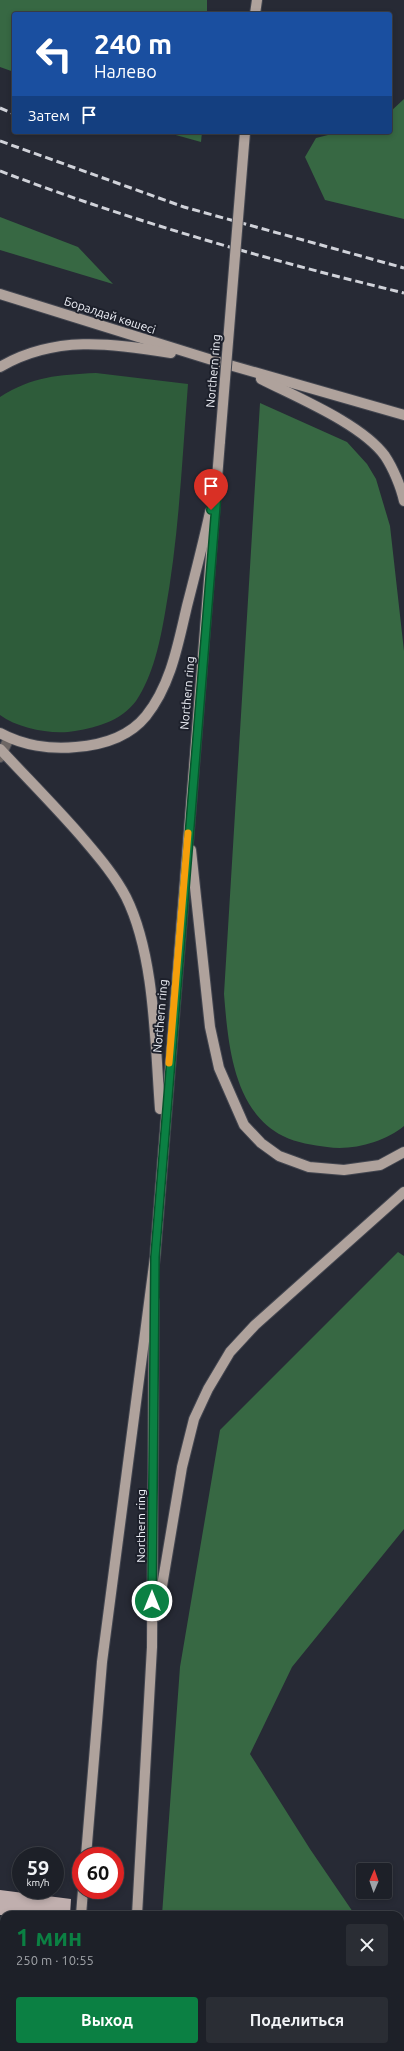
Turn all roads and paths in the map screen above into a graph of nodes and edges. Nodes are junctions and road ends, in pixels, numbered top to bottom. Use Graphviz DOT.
graph roads {
  1 [pos="257,0"];
  2 [pos="255,12"];
  3 [pos="245,134"];
  4 [pos="0,294"];
  5 [pos="212,360"];
  6 [pos="0,367"];
  7 [pos="241,369"];
  8 [pos="404,415"];
  9 [pos="218,481"];
  10 [pos="404,501"];
  11 [pos="4,735"];
  12 [pos="1,753"];
  13 [pos="188,825"];
  14 [pos="163,1141"];
  15 [pos="404,1152"];
  16 [pos="404,1192"];
  17 [pos="155,1257"];
  18 [pos="152,1647"];
  19 [pos="87,1847"];
  20 [pos="82,1899"];
  21 [pos="80,1911"];
  22 [pos="137,1911"];
  1 -- 2 [label="main road"];
  3 -- 9 [label="main road, Northern ring, bridge"];
  4 -- 5 [label="main road, Боралдай көшесі"];
  5 -- 6 [label="main road"];
  5 -- 7 [label="main road"];
  7 -- 8 [label="main road"];
  7 -- 10 [label="main road"];
  9 -- 11 [label="main road"];
  9 -- 13 [label="main road, Northern ring"];
  11 -- 12 [label="street"];
  12 -- 14 [label="main road"];
  13 -- 14 [label="main road, Northern ring"];
  13 -- 15 [label="main road"];
  14 -- 17 [label="main road, Northern ring"];
  16 -- 18 [label="main road"];
  17 -- 18 [label="main road, Northern ring"];
  17 -- 19 [label="main road, Northern ring"];
  18 -- 22 [label="main road, Northern ring"];
  20 -- 21 [label="main road"];
}
